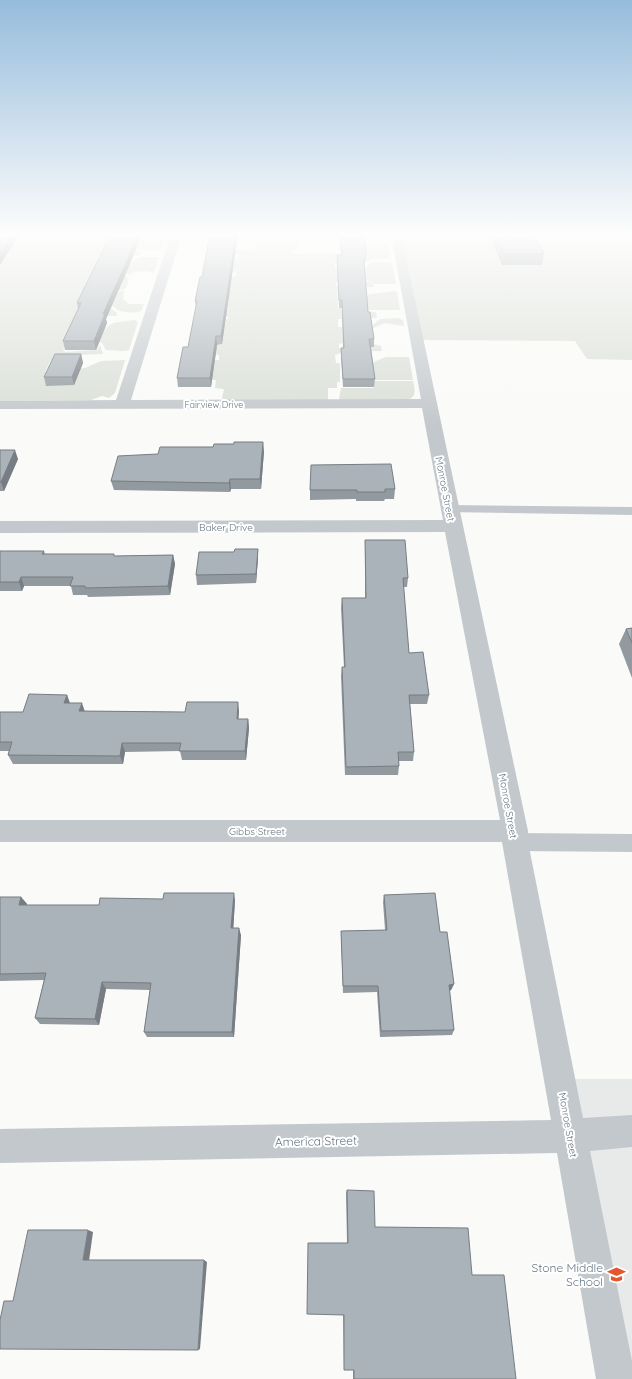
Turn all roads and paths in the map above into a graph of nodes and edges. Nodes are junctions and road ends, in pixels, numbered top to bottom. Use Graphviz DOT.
graph roads {
  1 [pos="156,298"];
  2 [pos="408,298"];
  3 [pos="428,403"];
  4 [pos="122,404"];
  5 [pos="0,405"];
  6 [pos="632,510"];
  7 [pos="451,518"];
  8 [pos="0,527"];
  9 [pos="0,831"];
  10 [pos="515,837"];
  11 [pos="632,844"];
  12 [pos="632,1131"];
  13 [pos="570,1136"];
  14 [pos="0,1146"];
  15 [pos="616,1379"];
  1 -- 4 [label="street"];
  2 -- 3 [label="street, Monroe Street"];
  3 -- 4 [label="street, Fairview Drive"];
  3 -- 7 [label="street, Monroe Street"];
  4 -- 5 [label="street, Fairview Drive"];
  6 -- 7 [label="lane"];
  7 -- 8 [label="street, Baker Drive"];
  7 -- 10 [label="street, Monroe Street"];
  9 -- 10 [label="street, Gibbs Street"];
  10 -- 11 [label="lane"];
  10 -- 13 [label="street, Monroe Street"];
  12 -- 13 [label="street, America Street"];
  13 -- 14 [label="street, America Street"];
  13 -- 15 [label="street, Monroe Street"];
}
